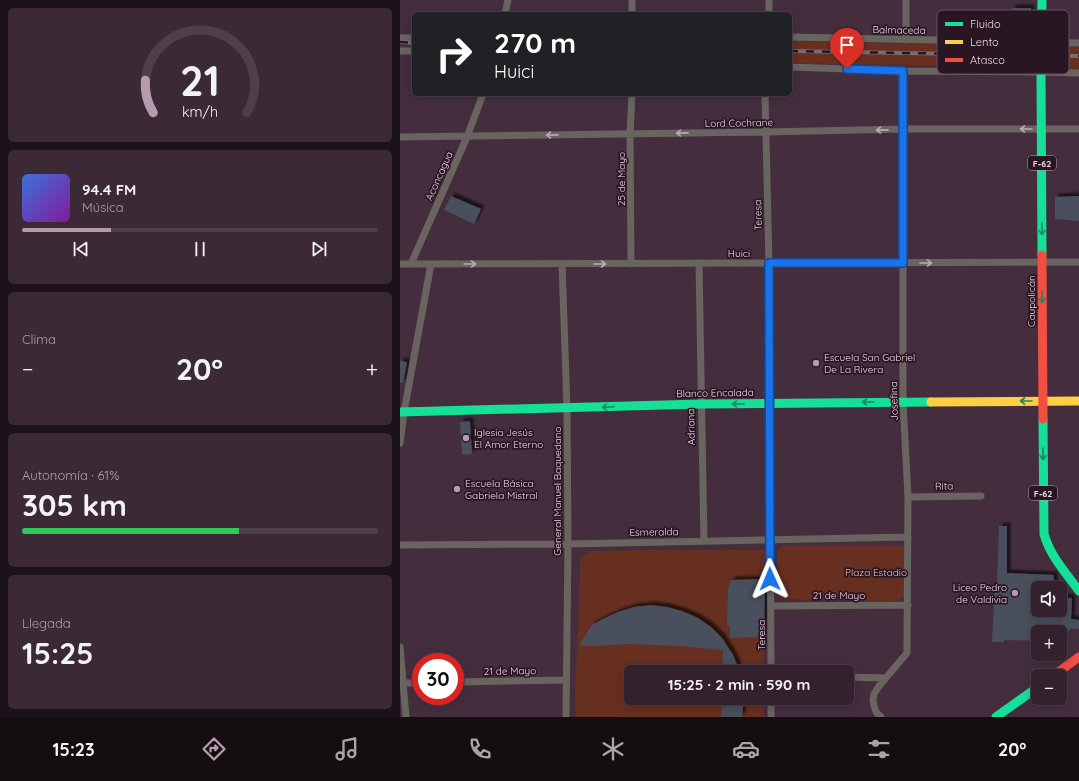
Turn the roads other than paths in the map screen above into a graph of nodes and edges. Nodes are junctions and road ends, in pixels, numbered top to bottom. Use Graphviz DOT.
graph roads {
  1 [pos="508,0"];
  2 [pos="632,0"];
  3 [pos="769,0"];
  4 [pos="906,0"];
  5 [pos="505,12"];
  6 [pos="632,12"];
  7 [pos="769,12"];
  8 [pos="792,37"];
  9 [pos="400,38"];
  10 [pos="412,38"];
  11 [pos="906,40"];
  12 [pos="937,40"];
  13 [pos="1069,43"];
  14 [pos="1079,43"];
  15 [pos="400,50"];
  16 [pos="412,51"];
  17 [pos="792,67"];
  18 [pos="903,71"];
  19 [pos="937,71"];
  20 [pos="1069,73"];
  21 [pos="1079,73"];
  22 [pos="1041,74"];
  23 [pos="482,96"];
  24 [pos="632,96"];
  25 [pos="765,96"];
  26 [pos="903,129"];
  27 [pos="1042,129"];
  28 [pos="1079,129"];
  29 [pos="766,132"];
  30 [pos="630,134"];
  31 [pos="400,137"];
  32 [pos="467,137"];
  33 [pos="1042,262"];
  34 [pos="1079,262"];
  35 [pos="699,263"];
  36 [pos="769,263"];
  37 [pos="903,263"];
  38 [pos="400,264"];
  39 [pos="411,264"];
  40 [pos="431,264"];
  41 [pos="562,264"];
  42 [pos="631,264"];
  43 [pos="1043,401"];
  44 [pos="1079,401"];
  45 [pos="903,402"];
  46 [pos="770,403"];
  47 [pos="701,404"];
  48 [pos="567,408"];
  49 [pos="402,412"];
  50 [pos="400,443"];
  51 [pos="981,496"];
  52 [pos="908,497"];
  53 [pos="908,537"];
  54 [pos="770,540"];
  55 [pos="704,541"];
  56 [pos="568,544"];
  57 [pos="400,545"];
  58 [pos="1079,591"];
  59 [pos="908,605"];
  60 [pos="771,606"];
  61 [pos="400,647"];
  62 [pos="1079,657"];
  63 [pos="771,665"];
  64 [pos="1063,669"];
  65 [pos="854,678"];
  66 [pos="885,678"];
  67 [pos="566,680"];
  68 [pos="464,682"];
  69 [pos="402,683"];
  70 [pos="1031,692"];
  71 [pos="771,705"];
  72 [pos="406,717"];
  73 [pos="566,717"];
  74 [pos="771,717"];
  75 [pos="881,717"];
  76 [pos="996,717"];
  1 -- 5 [label="street"];
  2 -- 6 [label="street"];
  3 -- 7 [label="street"];
  4 -- 11 [label="street"];
  8 -- 11 [label="street, Balmaceda"];
  9 -- 10 [label="street"];
  11 -- 12 [label="street, Balmaceda"];
  13 -- 14 [label="street, Balmaceda"];
  15 -- 16 [label="street"];
  17 -- 18 [label="street"];
  18 -- 19 [label="street"];
  18 -- 26 [label="street, Josefina"];
  20 -- 21 [label="street"];
  22 -- 27 [label="street, Caupolicán / F-62"];
  23 -- 32 [label="street, Aconcagua"];
  24 -- 30 [label="street, 25 de Mayo"];
  25 -- 29 [label="street, Teresa"];
  27 -- 26 [label="street, Lord Cochrane, one-way"];
  26 -- 29 [label="street, Lord Cochrane, one-way"];
  26 -- 37 [label="street, Josefina"];
  27 -- 28 [label="street, Lord Cochrane"];
  27 -- 33 [label="street, Caupolicán / F-62, one-way"];
  29 -- 30 [label="street, Lord Cochrane, one-way"];
  29 -- 36 [label="street, Teresa"];
  30 -- 32 [label="street, Lord Cochrane, one-way"];
  30 -- 42 [label="street, 25 de Mayo"];
  31 -- 32 [label="street, Lord Cochrane"];
  32 -- 39 [label="street, Aconcagua"];
  33 -- 34 [label="street, Huici"];
  37 -- 33 [label="street, Huici, one-way"];
  33 -- 43 [label="street, Caupolicán / F-62, one-way"];
  35 -- 36 [label="street, Huici"];
  35 -- 42 [label="street, Huici"];
  35 -- 47 [label="street, Adriana"];
  36 -- 37 [label="street, Huici"];
  36 -- 46 [label="street, Teresa"];
  37 -- 45 [label="street, Josefina"];
  38 -- 39 [label="street, Huici"];
  39 -- 40 [label="street, Huici"];
  40 -- 41 [label="street, Huici, one-way"];
  40 -- 49 [label="street"];
  41 -- 42 [label="street, Huici, one-way"];
  41 -- 48 [label="street, General Manuel Baquedano"];
  43 -- 44 [label="street, Blanco Encalada"];
  43 -- 45 [label="street, Blanco Encalada, one-way"];
  43 -- 58 [label="street, Caupolicán / F-62, one-way"];
  45 -- 46 [label="street, Blanco Encalada, one-way"];
  45 -- 52 [label="street, Josefina"];
  46 -- 47 [label="street, Blanco Encalada, one-way"];
  46 -- 54 [label="street, Teresa"];
  47 -- 48 [label="street, Blanco Encalada, one-way"];
  47 -- 55 [label="street, Adriana"];
  48 -- 49 [label="street, Blanco Encalada"];
  48 -- 56 [label="street, General Manuel Baquedano"];
  49 -- 50 [label="street"];
  51 -- 52 [label="street, Rita"];
  52 -- 53 [label="street, Josefina"];
  53 -- 54 [label="street, Esmeralda"];
  53 -- 59 [label="street, Josefina"];
  54 -- 55 [label="street, Esmeralda"];
  54 -- 60 [label="street, Teresa"];
  55 -- 56 [label="street, Esmeralda"];
  56 -- 57 [label="street, Esmeralda"];
  56 -- 67 [label="street, General Manuel Baquedano"];
  59 -- 60 [label="street, 21 de Mayo"];
  59 -- 66 [label="street, Josefina"];
  60 -- 63 [label="street, Teresa"];
  61 -- 69 [label="street"];
  62 -- 64 [label="street"];
  65 -- 66 [label="street"];
  66 -- 75 [label="street, Josefina"];
  67 -- 68 [label="street, 21 de Mayo"];
  67 -- 73 [label="street, General Manuel Baquedano"];
  69 -- 72 [label="street"];
  70 -- 76 [label="street"];
  71 -- 74 [label="street"];
}
